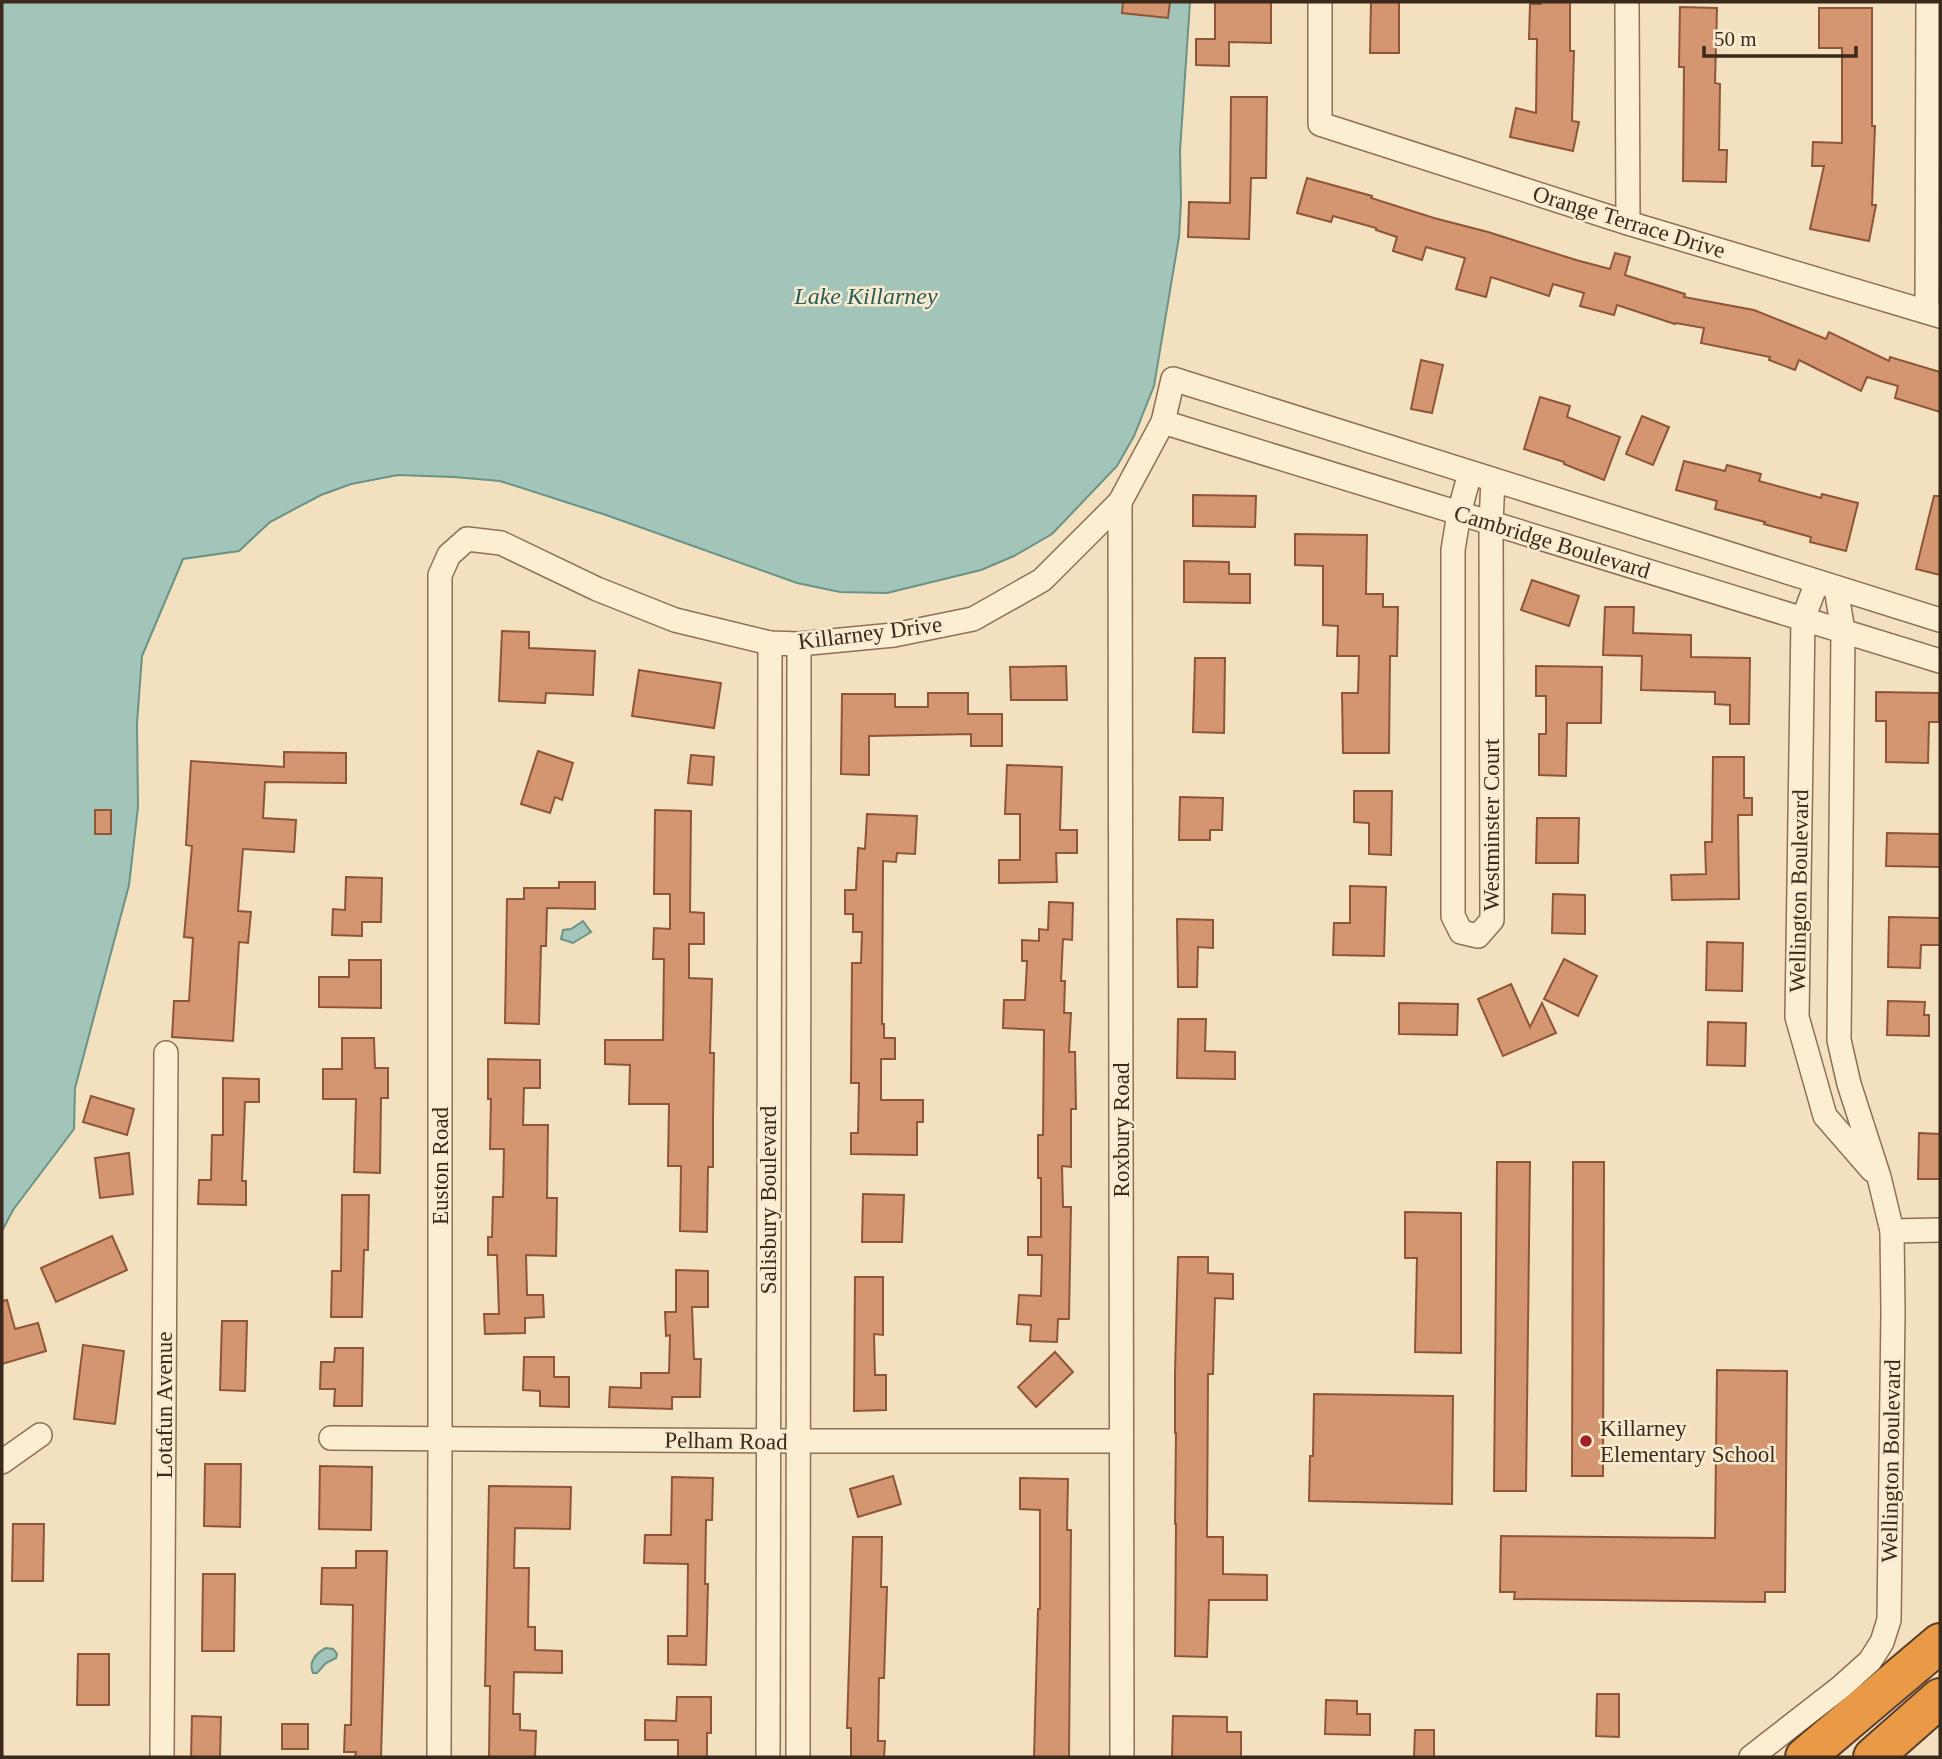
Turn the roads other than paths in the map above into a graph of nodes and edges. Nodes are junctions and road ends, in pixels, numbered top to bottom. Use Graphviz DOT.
graph roads {
  1 [pos="1320,2"];
  2 [pos="1627,2"];
  3 [pos="1928,2"];
  4 [pos="1628,223"];
  5 [pos="1933,314"];
  6 [pos="1173,380"];
  7 [pos="1163,422"];
  8 [pos="1470,473"];
  9 [pos="1493,480"];
  10 [pos="1120,502"];
  11 [pos="1459,513"];
  12 [pos="1491,523"];
  13 [pos="440,575"];
  14 [pos="1826,585"];
  15 [pos="1803,619"];
  16 [pos="1940,620"];
  17 [pos="1843,631"];
  18 [pos="770,643"];
  19 [pos="799,644"];
  20 [pos="1940,661"];
  21 [pos="166,1053"];
  22 [pos="1879,1177"];
  23 [pos="1940,1230"];
  24 [pos="1892,1231"];
  25 [pos="40,1435"];
  26 [pos="331,1438"];
  27 [pos="440,1438"];
  28 [pos="767,1441"];
  29 [pos="800,1441"];
  30 [pos="1121,1441"];
  31 [pos="2,1462"];
  32 [pos="1940,1643"];
  33 [pos="1940,1698"];
  34 [pos="162,1757"];
  35 [pos="439,1757"];
  36 [pos="768,1757"];
  37 [pos="798,1757"];
  38 [pos="1122,1757"];
  39 [pos="1751,1757"];
  40 [pos="1805,1757"];
  41 [pos="1873,1757"];
  1 -- 4 [label="street, Orange Terrace Drive"];
  2 -- 4 [label="street"];
  3 -- 5 [label="street"];
  4 -- 5 [label="street, Orange Terrace Drive"];
  6 -- 7 [label="street, Killarney Drive"];
  6 -- 8 [label="street, Cambridge Boulevard"];
  7 -- 10 [label="street, Killarney Drive"];
  7 -- 11 [label="street, Cambridge Boulevard"];
  8 -- 9 [label="street, Cambridge Boulevard"];
  8 -- 11 [label="street, Westminster Court"];
  9 -- 12 [label="street, Westminster Court"];
  9 -- 14 [label="street, Cambridge Boulevard"];
  10 -- 19 [label="street, Killarney Drive"];
  10 -- 30 [label="street, Roxbury Road"];
  11 -- 12 [label="street, Cambridge Boulevard"];
  11 -- 12 [label="street, Westminster Court"];
  12 -- 15 [label="street, Cambridge Boulevard"];
  13 -- 18 [label="street, Killarney Drive"];
  13 -- 27 [label="street, Euston Road"];
  14 -- 15 [label="street, Wellington Boulevard"];
  14 -- 16 [label="street, Cambridge Boulevard"];
  14 -- 17 [label="street, Wellington Boulevard"];
  15 -- 17 [label="street, Cambridge Boulevard"];
  15 -- 22 [label="street, Wellington Boulevard"];
  17 -- 20 [label="street, Cambridge Boulevard"];
  17 -- 22 [label="street, Wellington Boulevard"];
  18 -- 19 [label="street, Killarney Drive"];
  18 -- 28 [label="street, Salisbury Boulevard"];
  19 -- 29 [label="street, Salisbury Boulevard"];
  21 -- 34 [label="street, Lotafun Avenue"];
  22 -- 24 [label="street, Wellington Boulevard"];
  23 -- 24 [label="street"];
  24 -- 39 [label="street, Wellington Boulevard"];
  25 -- 31 [label="street"];
  26 -- 27 [label="street, Pelham Road"];
  27 -- 28 [label="street, Pelham Road"];
  27 -- 35 [label="street, Euston Road"];
  28 -- 29 [label="street, Pelham Road"];
  28 -- 36 [label="street, Salisbury Boulevard"];
  29 -- 30 [label="street, Pelham Road"];
  29 -- 37 [label="street, Salisbury Boulevard"];
  30 -- 38 [label="street, Roxbury Road"];
  32 -- 40 [label="highway"];
  33 -- 41 [label="highway"];
}
